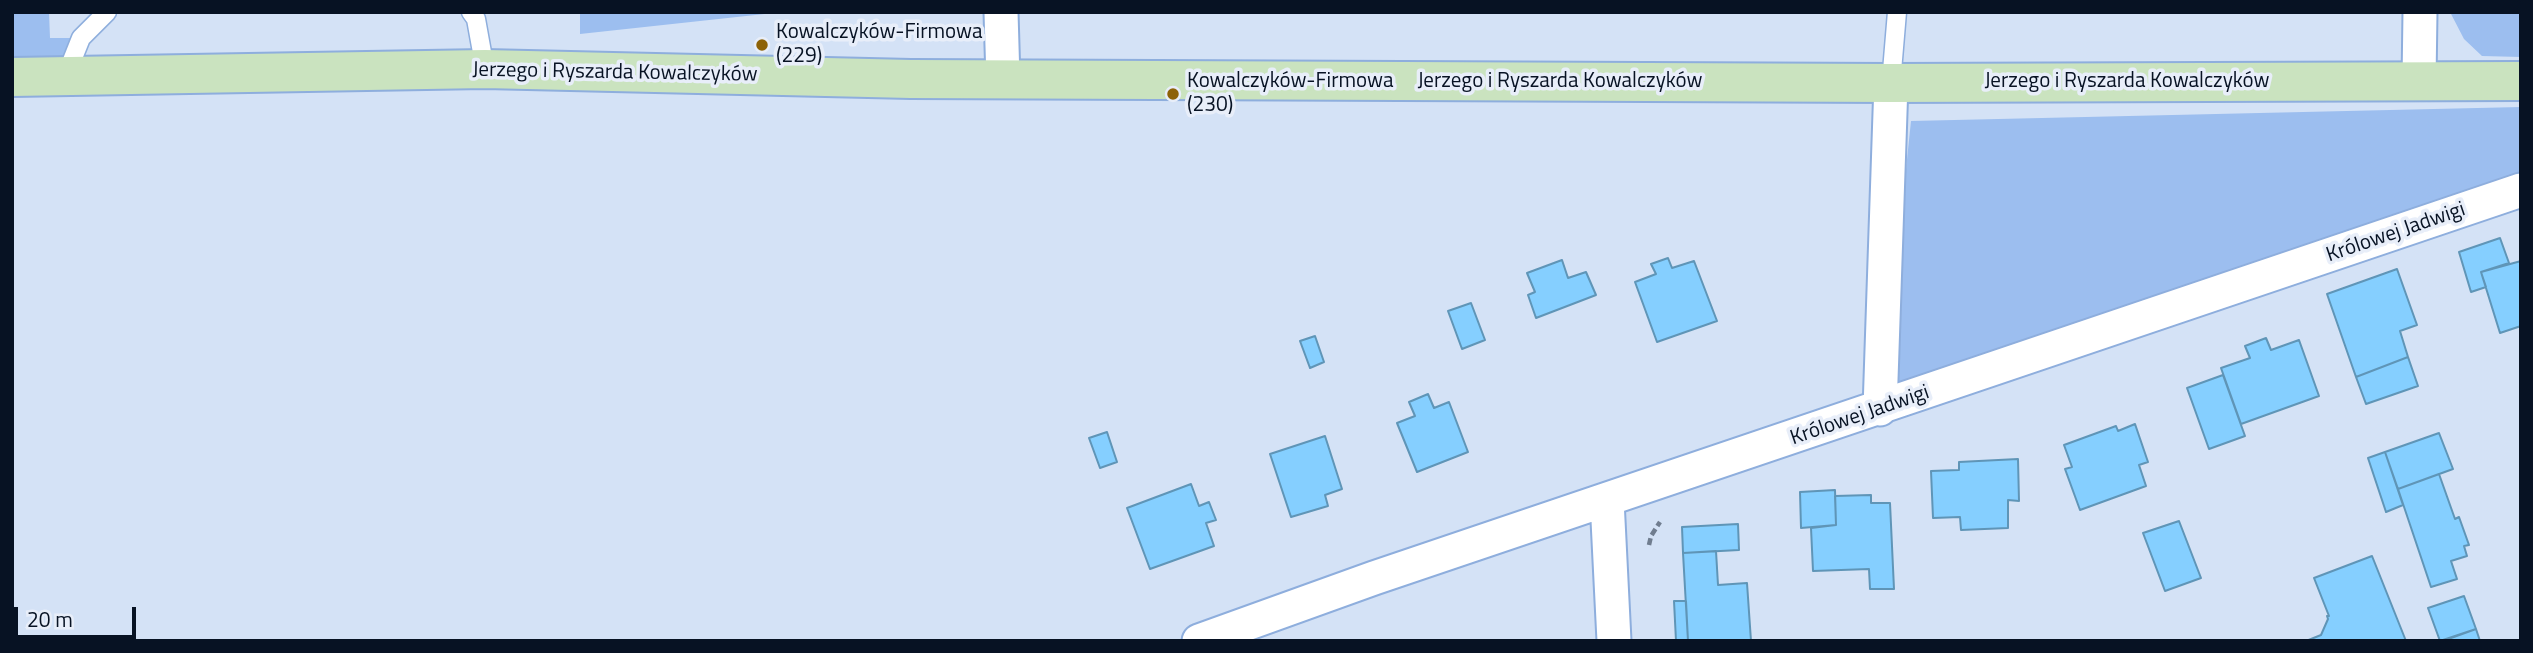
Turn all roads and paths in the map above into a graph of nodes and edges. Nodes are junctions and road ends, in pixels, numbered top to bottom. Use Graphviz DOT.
graph roads {
  1 [pos="107,12"];
  2 [pos="471,12"];
  3 [pos="1001,12"];
  4 [pos="1897,12"];
  5 [pos="2420,12"];
  6 [pos="485,69"];
  7 [pos="12,77"];
  8 [pos="65,78"];
  9 [pos="1003,80"];
  10 [pos="2419,80"];
  11 [pos="2521,81"];
  12 [pos="1891,83"];
  13 [pos="2521,191"];
  14 [pos="1881,409"];
  15 [pos="1607,500"];
  16 [pos="1668,514"];
  17 [pos="1650,558"];
  18 [pos="1199,641"];
  19 [pos="1614,641"];
  1 -- 8 [label="lane"];
  2 -- 6 [label="lane"];
  3 -- 9 [label="street"];
  4 -- 12 [label="lane"];
  5 -- 10 [label="street"];
  6 -- 8 [label="main road, Jerzego i Ryszarda Kowalczyków"];
  6 -- 9 [label="main road, Jerzego i Ryszarda Kowalczyków"];
  7 -- 8 [label="main road, Jerzego i Ryszarda Kowalczyków"];
  9 -- 12 [label="main road, Jerzego i Ryszarda Kowalczyków"];
  10 -- 11 [label="main road, Jerzego i Ryszarda Kowalczyków"];
  10 -- 12 [label="main road, Jerzego i Ryszarda Kowalczyków"];
  12 -- 14 [label="street"];
  13 -- 14 [label="street, Królowej Jadwigi"];
  14 -- 15 [label="street, Królowej Jadwigi"];
  15 -- 18 [label="street, Królowej Jadwigi"];
  15 -- 19 [label="street"];
  16 -- 17 [label="path"];
}
